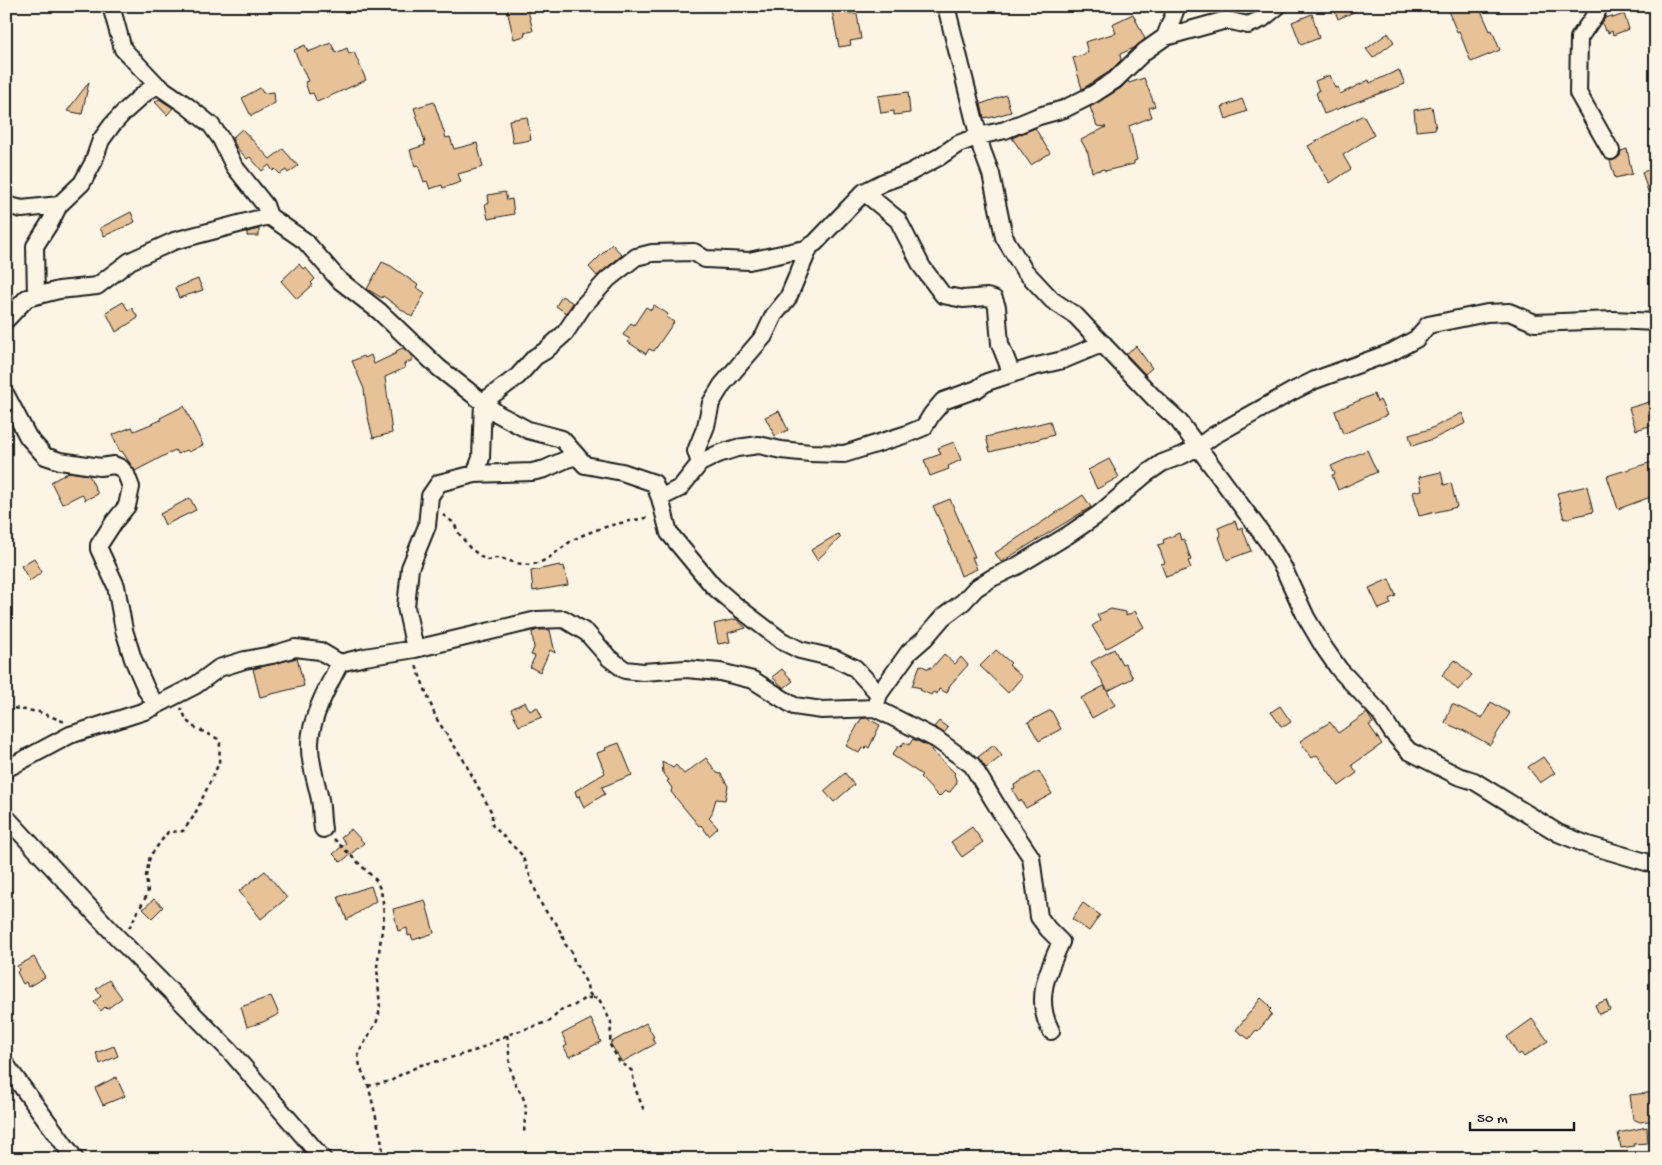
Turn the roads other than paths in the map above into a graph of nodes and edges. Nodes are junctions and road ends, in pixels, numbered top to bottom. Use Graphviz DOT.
graph roads {
  1 [pos="111,6"];
  2 [pos="946,6"];
  3 [pos="1177,6"];
  4 [pos="1278,6"];
  5 [pos="1597,6"];
  6 [pos="1165,37"];
  7 [pos="157,85"];
  8 [pos="979,136"];
  9 [pos="1612,151"];
  10 [pos="864,192"];
  11 [pos="6,205"];
  12 [pos="59,206"];
  13 [pos="269,216"];
  14 [pos="810,246"];
  15 [pos="36,296"];
  16 [pos="6,320"];
  17 [pos="1656,322"];
  18 [pos="1104,344"];
  19 [pos="1012,374"];
  20 [pos="6,395"];
  21 [pos="483,402"];
  22 [pos="1198,447"];
  23 [pos="577,456"];
  24 [pos="700,463"];
  25 [pos="475,474"];
  26 [pos="662,506"];
  27 [pos="414,649"];
  28 [pos="340,663"];
  29 [pos="863,675"];
  30 [pos="891,679"];
  31 [pos="877,701"];
  32 [pos="154,707"];
  33 [pos="6,769"];
  34 [pos="6,817"];
  35 [pos="323,829"];
  36 [pos="1656,865"];
  37 [pos="1051,1031"];
  38 [pos="6,1066"];
  39 [pos="75,1159"];
  40 [pos="323,1159"];
  1 -- 7 [label="street"];
  2 -- 8 [label="street"];
  3 -- 6 [label="street"];
  4 -- 6 [label="street"];
  5 -- 9 [label="street"];
  6 -- 8 [label="street"];
  7 -- 12 [label="street"];
  7 -- 13 [label="street"];
  8 -- 10 [label="street"];
  8 -- 18 [label="street"];
  10 -- 14 [label="street"];
  10 -- 19 [label="street"];
  11 -- 12 [label="street"];
  12 -- 15 [label="street"];
  13 -- 15 [label="street"];
  13 -- 21 [label="street"];
  14 -- 21 [label="street"];
  14 -- 24 [label="street"];
  15 -- 16 [label="street"];
  17 -- 22 [label="street"];
  18 -- 19 [label="street"];
  18 -- 22 [label="street"];
  19 -- 24 [label="street"];
  20 -- 32 [label="street"];
  21 -- 23 [label="street"];
  21 -- 25 [label="street"];
  22 -- 30 [label="street"];
  22 -- 36 [label="street"];
  23 -- 25 [label="street"];
  23 -- 26 [label="street"];
  24 -- 26 [label="street"];
  25 -- 27 [label="street"];
  26 -- 29 [label="street"];
  27 -- 28 [label="street"];
  27 -- 31 [label="street"];
  28 -- 32 [label="street"];
  28 -- 35 [label="street"];
  29 -- 30 [label="street"];
  29 -- 31 [label="street"];
  30 -- 31 [label="street"];
  31 -- 37 [label="street"];
  32 -- 33 [label="street"];
  34 -- 40 [label="street"];
  38 -- 39 [label="street"];
}
